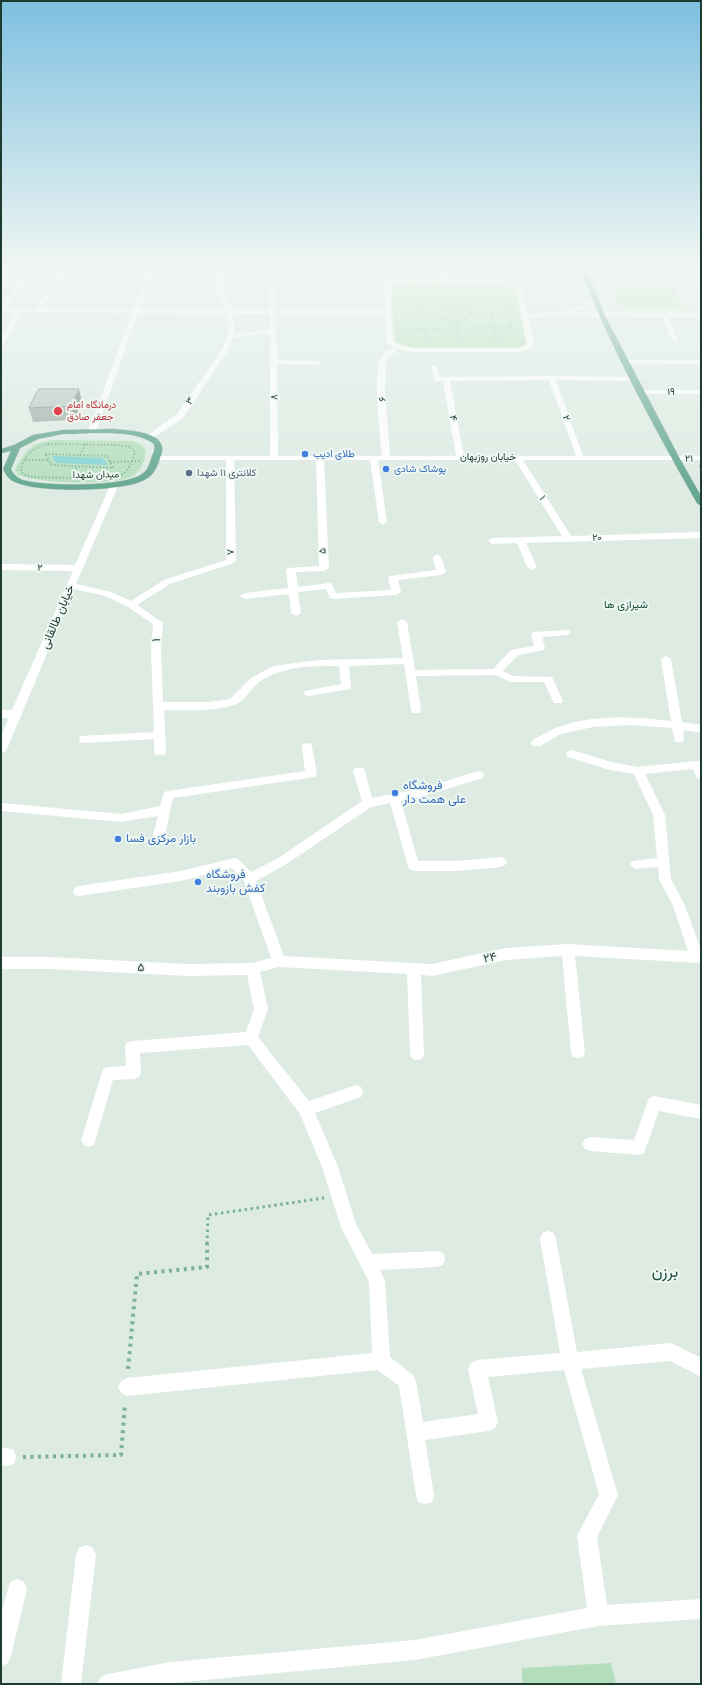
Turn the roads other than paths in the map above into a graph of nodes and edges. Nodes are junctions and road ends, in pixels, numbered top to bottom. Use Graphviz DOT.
graph roads {
  1 [pos="122,347"];
  2 [pos="226,347"];
  3 [pos="274,347"];
  4 [pos="398,347"];
  5 [pos="530,347"];
  6 [pos="618,347"];
  7 [pos="274,362"];
  8 [pos="626,362"];
  9 [pos="701,362"];
  10 [pos="318,363"];
  11 [pos="434,367"];
  12 [pos="552,378"];
  13 [pos="446,379"];
  14 [pos="635,379"];
  15 [pos="642,392"];
  16 [pos="701,392"];
  17 [pos="92,432"];
  18 [pos="151,437"];
  19 [pos="17,448"];
  20 [pos="1,451"];
  21 [pos="517,457"];
  22 [pos="580,457"];
  23 [pos="156,458"];
  24 [pos="230,458"];
  25 [pos="274,458"];
  26 [pos="320,458"];
  27 [pos="374,458"];
  28 [pos="386,458"];
  29 [pos="460,458"];
  30 [pos="701,458"];
  31 [pos="676,459"];
  32 [pos="4,467"];
  33 [pos="114,486"];
  34 [pos="701,503"];
  35 [pos="383,522"];
  36 [pos="701,535"];
  37 [pos="568,539"];
  38 [pos="520,540"];
  39 [pos="492,541"];
  40 [pos="437,557"];
  41 [pos="1,567"];
  42 [pos="532,567"];
  43 [pos="78,568"];
  44 [pos="71,586"];
  45 [pos="293,590"];
  46 [pos="245,596"];
  47 [pos="131,605"];
  48 [pos="296,613"];
  49 [pos="402,622"];
  50 [pos="566,632"];
  51 [pos="666,660"];
  52 [pos="408,661"];
  53 [pos="344,662"];
  54 [pos="496,672"];
  55 [pos="410,673"];
  56 [pos="309,694"];
  57 [pos="558,701"];
  58 [pos="158,706"];
  59 [pos="416,710"];
  60 [pos="1,714"];
  61 [pos="16,714"];
  62 [pos="677,724"];
  63 [pos="701,729"];
  64 [pos="159,735"];
  65 [pos="84,738"];
  66 [pos="680,740"];
  67 [pos="536,743"];
  68 [pos="307,747"];
  69 [pos="1,749"];
  70 [pos="160,752"];
  71 [pos="572,754"];
  72 [pos="359,771"];
  73 [pos="638,771"];
  74 [pos="478,775"];
  75 [pos="701,775"];
  76 [pos="395,798"];
  77 [pos="368,803"];
  78 [pos="1,807"];
  79 [pos="164,810"];
  80 [pos="159,835"];
  81 [pos="501,862"];
  82 [pos="663,862"];
  83 [pos="636,864"];
  84 [pos="249,879"];
  85 [pos="79,891"];
  86 [pos="568,950"];
  87 [pos="699,957"];
  88 [pos="279,961"];
  89 [pos="1,963"];
  90 [pos="252,969"];
  91 [pos="414,969"];
  92 [pos="250,1038"];
  93 [pos="578,1052"];
  94 [pos="417,1054"];
  95 [pos="356,1092"];
  96 [pos="306,1109"];
  97 [pos="701,1112"];
  98 [pos="89,1140"];
  99 [pos="590,1144"];
  100 [pos="548,1239"];
  101 [pos="437,1259"];
  102 [pos="367,1262"];
  103 [pos="381,1361"];
  104 [pos="570,1362"];
  105 [pos="701,1368"];
  106 [pos="127,1387"];
  107 [pos="415,1432"];
  108 [pos="425,1495"];
  109 [pos="86,1555"];
  110 [pos="17,1589"];
  111 [pos="701,1608"];
  112 [pos="598,1616"];
  113 [pos="1,1656"];
  114 [pos="71,1684"];
  115 [pos="108,1684"];
  1 -- 17 [label="street"];
  2 -- 18 [label="street, ۳"];
  3 -- 7 [label="street, ۸"];
  4 -- 5 [label="street"];
  4 -- 28 [label="street, ۶"];
  6 -- 8 [label="main road"];
  7 -- 10 [label="street"];
  7 -- 25 [label="street, ۸"];
  8 -- 9 [label="street"];
  8 -- 14 [label="main road"];
  11 -- 13 [label="street"];
  12 -- 13 [label="street"];
  12 -- 14 [label="street"];
  12 -- 22 [label="street, ۲"];
  13 -- 29 [label="street, ۴"];
  14 -- 15 [label="main road"];
  15 -- 16 [label="street, ۱۹"];
  15 -- 31 [label="main road"];
  17 -- 18 [label="main road"];
  17 -- 19 [label="main road"];
  18 -- 23 [label="main road"];
  19 -- 20 [label="main road"];
  19 -- 32 [label="main road, میدان شهدا"];
  21 -- 22 [label="street, خیابان روزبهان"];
  21 -- 29 [label="street, خیابان روزبهان"];
  21 -- 37 [label="street, ۱"];
  22 -- 31 [label="street, خیابان روزبهان"];
  23 -- 24 [label="street, خیابان روزبهان"];
  23 -- 33 [label="main road, میدان شهدا"];
  24 -- 25 [label="street, خیابان روزبهان"];
  24 -- 47 [label="street, ۷"];
  25 -- 26 [label="street, خیابان روزبهان"];
  26 -- 27 [label="street, خیابان روزبهان"];
  26 -- 45 [label="street, ۵"];
  27 -- 28 [label="street, خیابان روزبهان"];
  27 -- 35 [label="street"];
  28 -- 29 [label="street, خیابان روزبهان"];
  30 -- 31 [label="street, ۲۱"];
  31 -- 34 [label="main road"];
  32 -- 33 [label="main road, میدان شهدا"];
  33 -- 43 [label="street, خیابان طالقانی"];
  36 -- 37 [label="street, ۲۰"];
  37 -- 38 [label="street, ۲۰"];
  38 -- 39 [label="street, ۲۰"];
  38 -- 42 [label="street"];
  40 -- 45 [label="street"];
  41 -- 43 [label="street, ۲"];
  43 -- 44 [label="street, خیابان طالقانی"];
  44 -- 47 [label="street, ۱"];
  44 -- 61 [label="street, خیابان طالقانی"];
  45 -- 46 [label="street"];
  45 -- 48 [label="street, ۵"];
  47 -- 58 [label="street, ۱"];
  49 -- 52 [label="street"];
  50 -- 54 [label="street"];
  51 -- 62 [label="street"];
  52 -- 53 [label="street"];
  52 -- 55 [label="street"];
  53 -- 56 [label="street"];
  53 -- 58 [label="street"];
  54 -- 55 [label="street"];
  54 -- 57 [label="street"];
  55 -- 59 [label="street"];
  58 -- 64 [label="street, ۱"];
  60 -- 61 [label="street"];
  61 -- 69 [label="street, خیابان طالقانی"];
  62 -- 63 [label="street"];
  62 -- 66 [label="street"];
  62 -- 67 [label="street"];
  64 -- 65 [label="street"];
  64 -- 70 [label="street, ۱"];
  68 -- 79 [label="street"];
  71 -- 73 [label="street"];
  72 -- 77 [label="street"];
  73 -- 75 [label="street"];
  73 -- 82 [label="street"];
  74 -- 76 [label="street"];
  76 -- 77 [label="street"];
  76 -- 81 [label="street"];
  77 -- 84 [label="street"];
  78 -- 79 [label="street"];
  79 -- 80 [label="street"];
  82 -- 83 [label="street"];
  82 -- 87 [label="street"];
  84 -- 85 [label="street"];
  84 -- 88 [label="street"];
  86 -- 87 [label="street, ۲۴"];
  86 -- 91 [label="street, ۲۴"];
  86 -- 93 [label="street"];
  88 -- 90 [label="street, ۵"];
  88 -- 91 [label="street, ۲۴"];
  89 -- 90 [label="street, ۵"];
  90 -- 92 [label="street"];
  91 -- 94 [label="street"];
  92 -- 96 [label="street"];
  92 -- 98 [label="street"];
  95 -- 96 [label="street"];
  96 -- 102 [label="street"];
  97 -- 99 [label="street"];
  100 -- 104 [label="street"];
  101 -- 102 [label="street"];
  102 -- 103 [label="street"];
  103 -- 106 [label="street"];
  103 -- 107 [label="street"];
  104 -- 105 [label="street"];
  104 -- 107 [label="street"];
  104 -- 112 [label="street"];
  107 -- 108 [label="street"];
  109 -- 114 [label="street"];
  110 -- 113 [label="street"];
  111 -- 112 [label="street"];
  112 -- 115 [label="street"];
}
